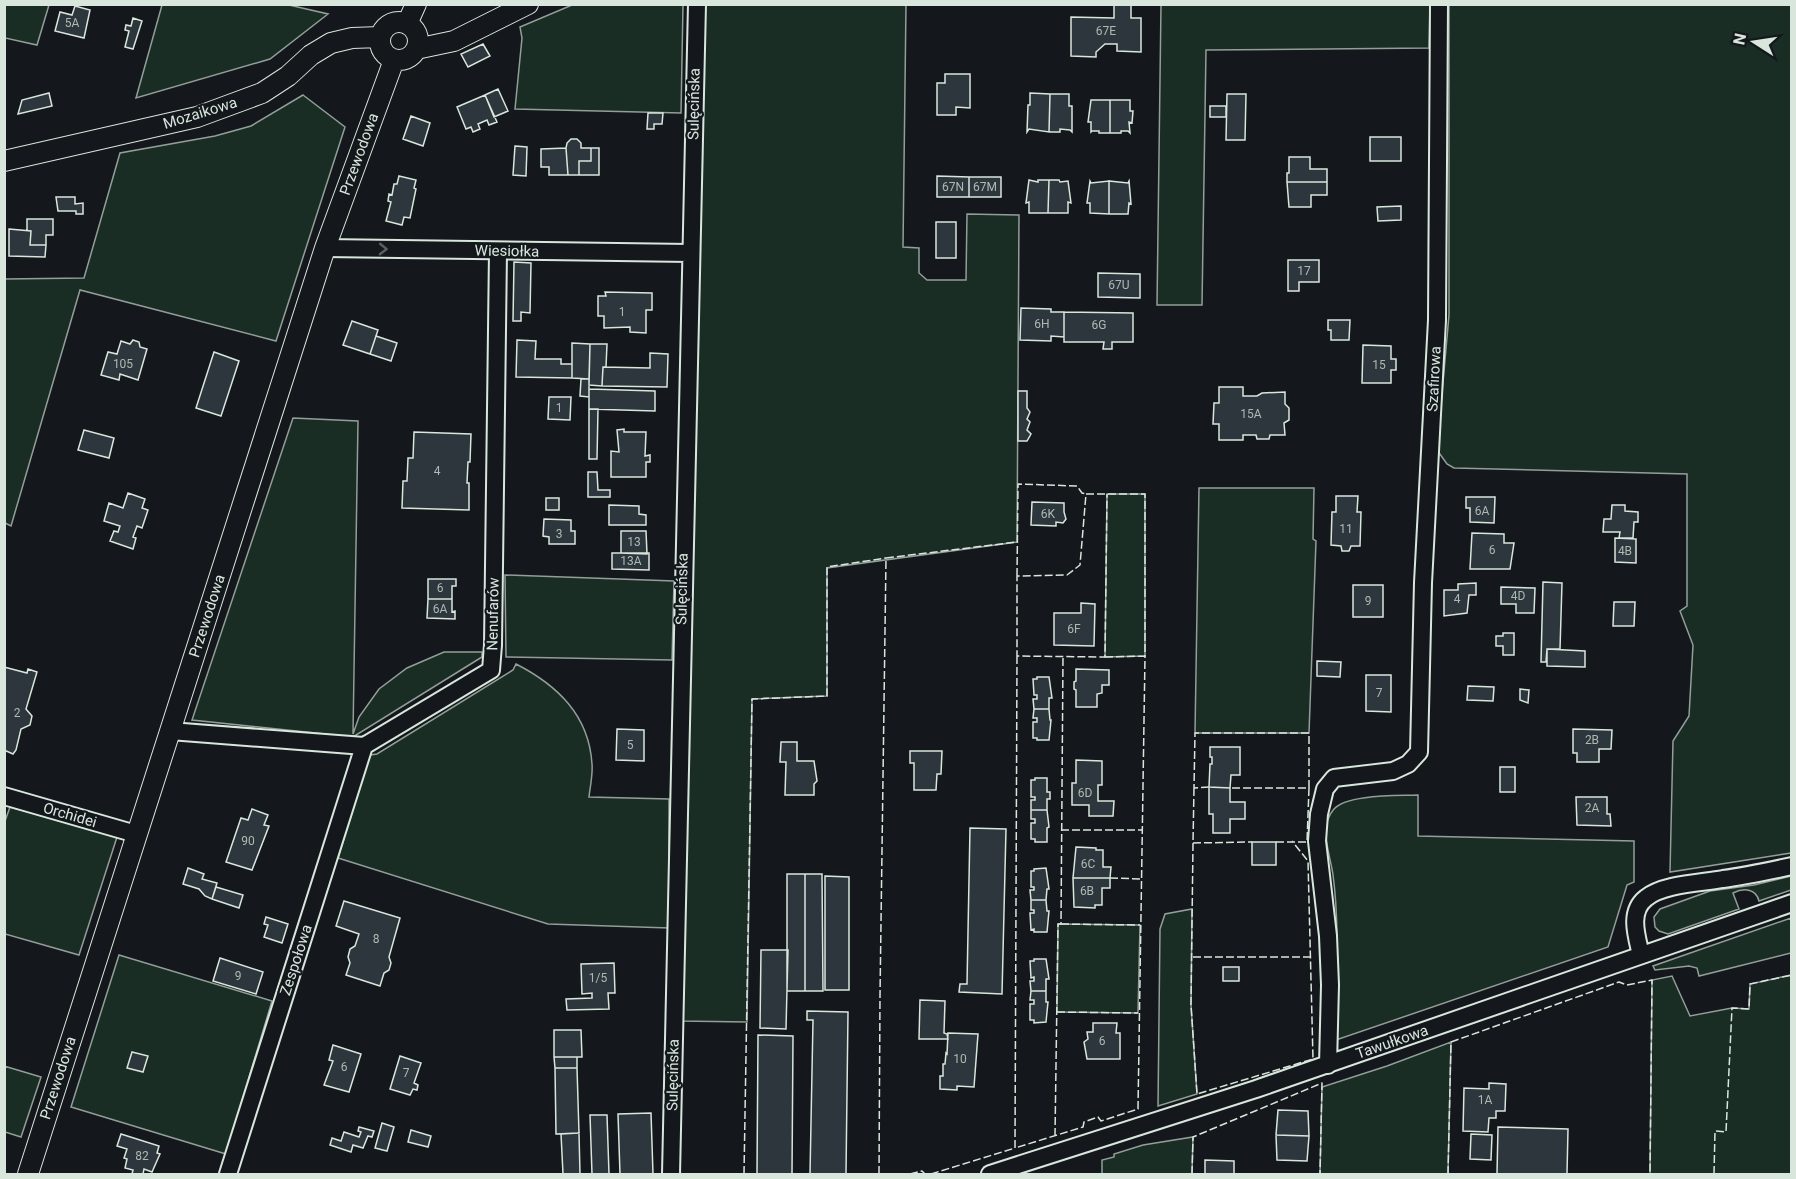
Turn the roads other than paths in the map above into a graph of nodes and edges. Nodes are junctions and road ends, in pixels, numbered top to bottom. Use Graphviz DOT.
graph roads {
  1 [pos="416,4"];
  2 [pos="528,4"];
  3 [pos="697,4"];
  4 [pos="1439,4"];
  5 [pos="407,24"];
  6 [pos="380,37"];
  7 [pos="416,49"];
  8 [pos="394,60"];
  9 [pos="4,161"];
  10 [pos="325,248"];
  11 [pos="498,251"];
  12 [pos="690,253"];
  13 [pos="170,731"];
  14 [pos="364,746"];
  15 [pos="4,796"];
  16 [pos="136,834"];
  17 [pos="1791,866"];
  18 [pos="1791,903"];
  19 [pos="1641,955"];
  20 [pos="1328,1065"];
  21 [pos="28,1174"];
  22 [pos="228,1174"];
  23 [pos="671,1174"];
  24 [pos="990,1174"];
  1 -- 5 [label="street"];
  2 -- 7 [label="street"];
  3 -- 12 [label="street, Sulęcińska"];
  4 -- 20 [label="street, Szafirowa"];
  5 -- 6 [label="street"];
  5 -- 7 [label="street"];
  6 -- 8 [label="street"];
  6 -- 9 [label="street, Mozaikowa"];
  7 -- 8 [label="street"];
  8 -- 10 [label="street, Przewodowa"];
  10 -- 11 [label="street, Wiesiołka, one-way"];
  10 -- 13 [label="street, Przewodowa"];
  11 -- 12 [label="street, Wiesiołka"];
  11 -- 14 [label="street, Nenufarów"];
  12 -- 23 [label="street, Sulęcińska"];
  13 -- 14 [label="street"];
  13 -- 16 [label="street, Przewodowa"];
  14 -- 22 [label="street, Zespołowa"];
  15 -- 16 [label="street, Orchidei"];
  16 -- 21 [label="street, Przewodowa"];
  17 -- 19 [label="street"];
  18 -- 19 [label="street, Tawułkowa"];
  19 -- 20 [label="street, Tawułkowa"];
  20 -- 24 [label="street, Tawułkowa"];
}
